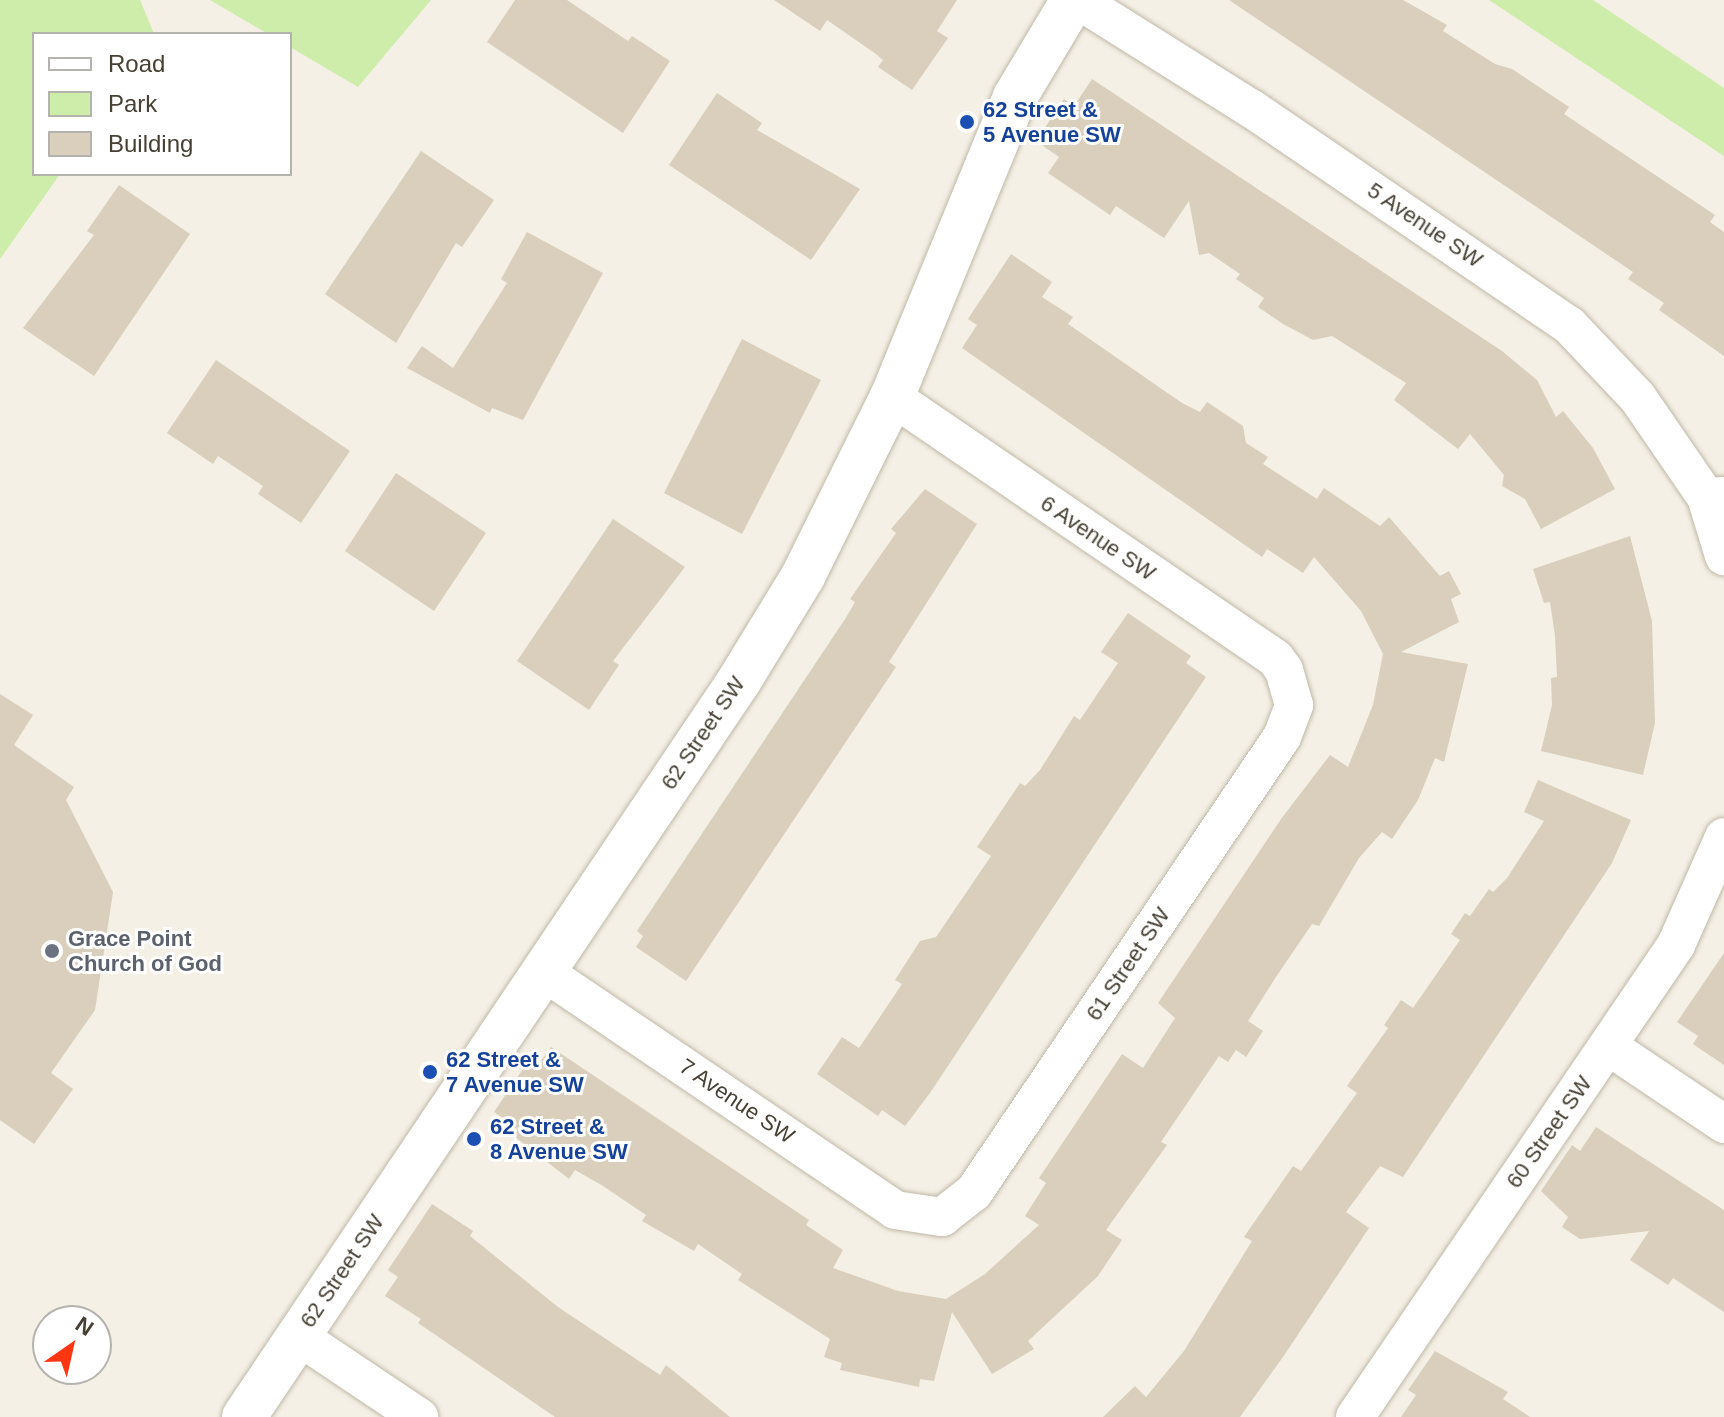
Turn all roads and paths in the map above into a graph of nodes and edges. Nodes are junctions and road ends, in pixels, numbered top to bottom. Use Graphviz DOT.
graph roads {
  1 [pos="1076,0"];
  2 [pos="892,397"];
  3 [pos="1715,496"];
  4 [pos="1724,556"];
  5 [pos="1292,689"];
  6 [pos="1724,837"];
  7 [pos="544,972"];
  8 [pos="1608,1046"];
  9 [pos="1724,1124"];
  10 [pos="934,1218"];
  11 [pos="298,1336"];
  12 [pos="244,1417"];
  13 [pos="419,1417"];
  14 [pos="1355,1417"];
  1 -- 2 [label="street, 62 Street SW"];
  1 -- 3 [label="street, 5 Avenue SW"];
  2 -- 5 [label="street, 6 Avenue SW"];
  2 -- 7 [label="street, 62 Street SW"];
  3 -- 4 [label="street"];
  5 -- 10 [label="street, 61 Street SW"];
  6 -- 8 [label="street, 60 Street SW"];
  7 -- 10 [label="street, 7 Avenue SW"];
  7 -- 11 [label="street, 62 Street SW"];
  8 -- 9 [label="street"];
  8 -- 14 [label="street, 60 Street SW"];
  11 -- 12 [label="street, 62 Street SW"];
  11 -- 13 [label="street"];
}
